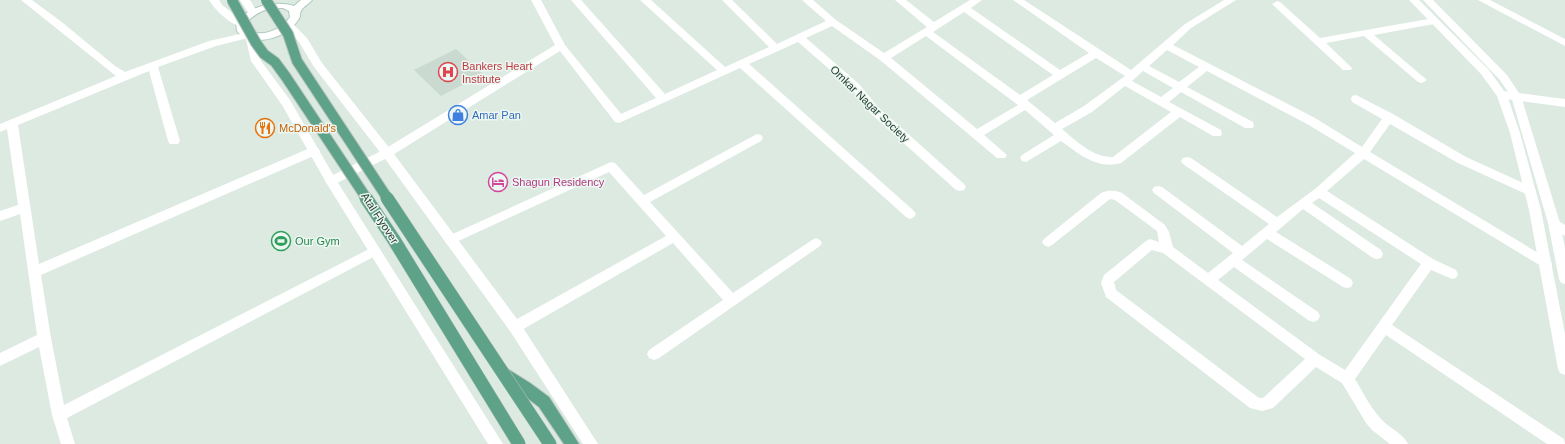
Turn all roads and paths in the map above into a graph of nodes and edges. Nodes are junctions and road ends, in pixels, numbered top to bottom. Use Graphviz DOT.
graph roads {
  1 [pos="26,0"];
  2 [pos="214,0"];
  3 [pos="232,0"];
  4 [pos="245,0"];
  5 [pos="253,0"];
  6 [pos="307,0"];
  7 [pos="536,0"];
  8 [pos="576,0"];
  9 [pos="645,0"];
  10 [pos="727,0"];
  11 [pos="807,0"];
  12 [pos="900,0"];
  13 [pos="1018,0"];
  14 [pos="1231,0"];
  15 [pos="1414,0"];
  16 [pos="1428,0"];
  17 [pos="1483,0"];
  18 [pos="281,2"];
  19 [pos="971,3"];
  20 [pos="1277,4"];
  21 [pos="259,7"];
  22 [pos="295,13"];
  23 [pos="1434,20"];
  24 [pos="833,22"];
  25 [pos="241,25"];
  26 [pos="289,25"];
  27 [pos="930,29"];
  28 [pos="1366,34"];
  29 [pos="250,35"];
  30 [pos="798,38"];
  31 [pos="1319,41"];
  32 [pos="212,43"];
  33 [pos="1565,43"];
  34 [pos="1165,45"];
  35 [pos="561,46"];
  36 [pos="775,48"];
  37 [pos="1096,53"];
  38 [pos="884,58"];
  39 [pos="741,63"];
  40 [pos="152,65"];
  41 [pos="1141,66"];
  42 [pos="1206,66"];
  43 [pos="1347,68"];
  44 [pos="724,71"];
  45 [pos="1060,75"];
  46 [pos="124,76"];
  47 [pos="1128,78"];
  48 [pos="1422,80"];
  49 [pos="1180,88"];
  50 [pos="1502,95"];
  51 [pos="1516,96"];
  52 [pos="663,99"];
  53 [pos="1356,99"];
  54 [pos="1022,102"];
  55 [pos="1162,102"];
  56 [pos="1565,103"];
  57 [pos="1179,112"];
  58 [pos="1389,117"];
  59 [pos="12,123"];
  60 [pos="1249,125"];
  61 [pos="0,128"];
  62 [pos="1058,132"];
  63 [pos="1217,132"];
  64 [pos="976,135"];
  65 [pos="757,138"];
  66 [pos="174,141"];
  67 [pos="314,151"];
  68 [pos="1364,152"];
  69 [pos="387,153"];
  70 [pos="1001,155"];
  71 [pos="1026,158"];
  72 [pos="1188,161"];
  73 [pos="331,181"];
  74 [pos="960,187"];
  75 [pos="1158,190"];
  76 [pos="1530,191"];
  77 [pos="1319,192"];
  78 [pos="642,201"];
  79 [pos="1303,202"];
  80 [pos="25,207"];
  81 [pos="910,214"];
  82 [pos="0,216"];
  83 [pos="1278,224"];
  84 [pos="1561,227"];
  85 [pos="1266,232"];
  86 [pos="674,237"];
  87 [pos="450,240"];
  88 [pos="1048,242"];
  89 [pos="816,243"];
  90 [pos="1542,246"];
  91 [pos="1167,250"];
  92 [pos="375,251"];
  93 [pos="1377,254"];
  94 [pos="1560,256"];
  95 [pos="1237,257"];
  96 [pos="1428,263"];
  97 [pos="1546,264"];
  98 [pos="34,272"];
  99 [pos="1452,274"];
  100 [pos="1565,279"];
  101 [pos="1209,280"];
  102 [pos="1347,283"];
  103 [pos="732,301"];
  104 [pos="1314,316"];
  105 [pos="515,327"];
  106 [pos="1384,327"];
  107 [pos="44,338"];
  108 [pos="654,354"];
  109 [pos="1315,359"];
  110 [pos="0,360"];
  111 [pos="1565,369"];
  112 [pos="502,371"];
  113 [pos="1347,380"];
  114 [pos="60,414"];
  115 [pos="68,444"];
  116 [pos="496,444"];
  117 [pos="519,444"];
  118 [pos="550,444"];
  119 [pos="572,444"];
  120 [pos="591,444"];
  121 [pos="1401,444"];
  122 [pos="1559,444"];
  1 -- 46 [label="street"];
  2 -- 25 [label="street"];
  3 -- 117 [label="main road, Atal Flyover, bridge"];
  4 -- 21 [label="street"];
  5 -- 21 [label="street"];
  6 -- 22 [label="street"];
  7 -- 35 [label="street"];
  8 -- 52 [label="street"];
  9 -- 44 [label="street"];
  10 -- 36 [label="street"];
  11 -- 24 [label="street"];
  12 -- 27 [label="street"];
  13 -- 37 [label="street"];
  14 -- 34 [label="street"];
  15 -- 23 [label="street"];
  16 -- 51 [label="street"];
  17 -- 33 [label="street"];
  18 -- 21 [label="street"];
  18 -- 22 [label="street"];
  19 -- 27 [label="street"];
  19 -- 45 [label="street"];
  20 -- 31 [label="street"];
  21 -- 25 [label="street"];
  21 -- 112 [label="main road, Atal Flyover, bridge"];
  22 -- 26 [label="street"];
  23 -- 28 [label="street"];
  23 -- 50 [label="street"];
  24 -- 30 [label="street"];
  24 -- 38 [label="street"];
  25 -- 29 [label="street"];
  25 -- 32 [label="street"];
  26 -- 29 [label="street"];
  26 -- 69 [label="street"];
  27 -- 38 [label="street"];
  27 -- 54 [label="street"];
  28 -- 31 [label="street"];
  28 -- 48 [label="street"];
  29 -- 32 [label="street"];
  29 -- 67 [label="street"];
  30 -- 36 [label="street"];
  30 -- 74 [label="street, Omkar Nagar Society"];
  31 -- 43 [label="street"];
  32 -- 40 [label="street"];
  34 -- 41 [label="street"];
  34 -- 42 [label="street"];
  35 -- 52 [label="street"];
  35 -- 69 [label="street"];
  36 -- 39 [label="street"];
  37 -- 45 [label="street"];
  37 -- 47 [label="street"];
  38 -- 64 [label="street"];
  39 -- 44 [label="street"];
  39 -- 81 [label="street"];
  40 -- 46 [label="street"];
  40 -- 66 [label="street"];
  41 -- 47 [label="street"];
  41 -- 49 [label="street"];
  42 -- 49 [label="street"];
  42 -- 68 [label="street"];
  44 -- 52 [label="street"];
  45 -- 54 [label="street"];
  46 -- 59 [label="street"];
  47 -- 55 [label="street"];
  47 -- 62 [label="street"];
  49 -- 55 [label="street"];
  49 -- 60 [label="street"];
  50 -- 51 [label="street"];
  50 -- 76 [label="street"];
  51 -- 56 [label="street"];
  51 -- 84 [label="street"];
  53 -- 58 [label="street"];
  54 -- 62 [label="street"];
  54 -- 64 [label="street"];
  55 -- 57 [label="street"];
  57 -- 62 [label="street"];
  57 -- 63 [label="street"];
  58 -- 68 [label="street"];
  58 -- 76 [label="street"];
  59 -- 61 [label="street"];
  59 -- 80 [label="street"];
  62 -- 71 [label="street"];
  64 -- 70 [label="street"];
  65 -- 78 [label="street"];
  67 -- 73 [label="street"];
  67 -- 98 [label="street"];
  68 -- 77 [label="street"];
  68 -- 97 [label="street"];
  69 -- 73 [label="street"];
  69 -- 87 [label="street"];
  72 -- 83 [label="street"];
  73 -- 92 [label="street"];
  75 -- 95 [label="street"];
  76 -- 90 [label="street"];
  77 -- 79 [label="street"];
  77 -- 96 [label="street"];
  78 -- 86 [label="street"];
  78 -- 87 [label="street"];
  79 -- 83 [label="street"];
  79 -- 93 [label="street"];
  80 -- 82 [label="street"];
  80 -- 98 [label="street"];
  83 -- 85 [label="street"];
  84 -- 94 [label="street"];
  85 -- 95 [label="street"];
  85 -- 102 [label="street"];
  86 -- 103 [label="street"];
  86 -- 105 [label="street"];
  87 -- 105 [label="street"];
  88 -- 91 [label="street"];
  89 -- 103 [label="street"];
  90 -- 94 [label="street"];
  90 -- 97 [label="street"];
  91 -- 101 [label="street"];
  91 -- 109 [label="street"];
  92 -- 114 [label="street"];
  92 -- 116 [label="street"];
  94 -- 100 [label="street"];
  95 -- 101 [label="street"];
  95 -- 104 [label="street"];
  96 -- 99 [label="street"];
  96 -- 106 [label="street"];
  97 -- 111 [label="street"];
  98 -- 107 [label="street"];
  101 -- 109 [label="street"];
  103 -- 108 [label="street"];
  105 -- 120 [label="street"];
  106 -- 113 [label="street"];
  106 -- 122 [label="street"];
  107 -- 110 [label="street"];
  107 -- 114 [label="street"];
  109 -- 113 [label="street"];
  112 -- 118 [label="main road, Atal Flyover, bridge"];
  112 -- 119 [label="main road"];
  113 -- 121 [label="street"];
  114 -- 115 [label="street"];
}
